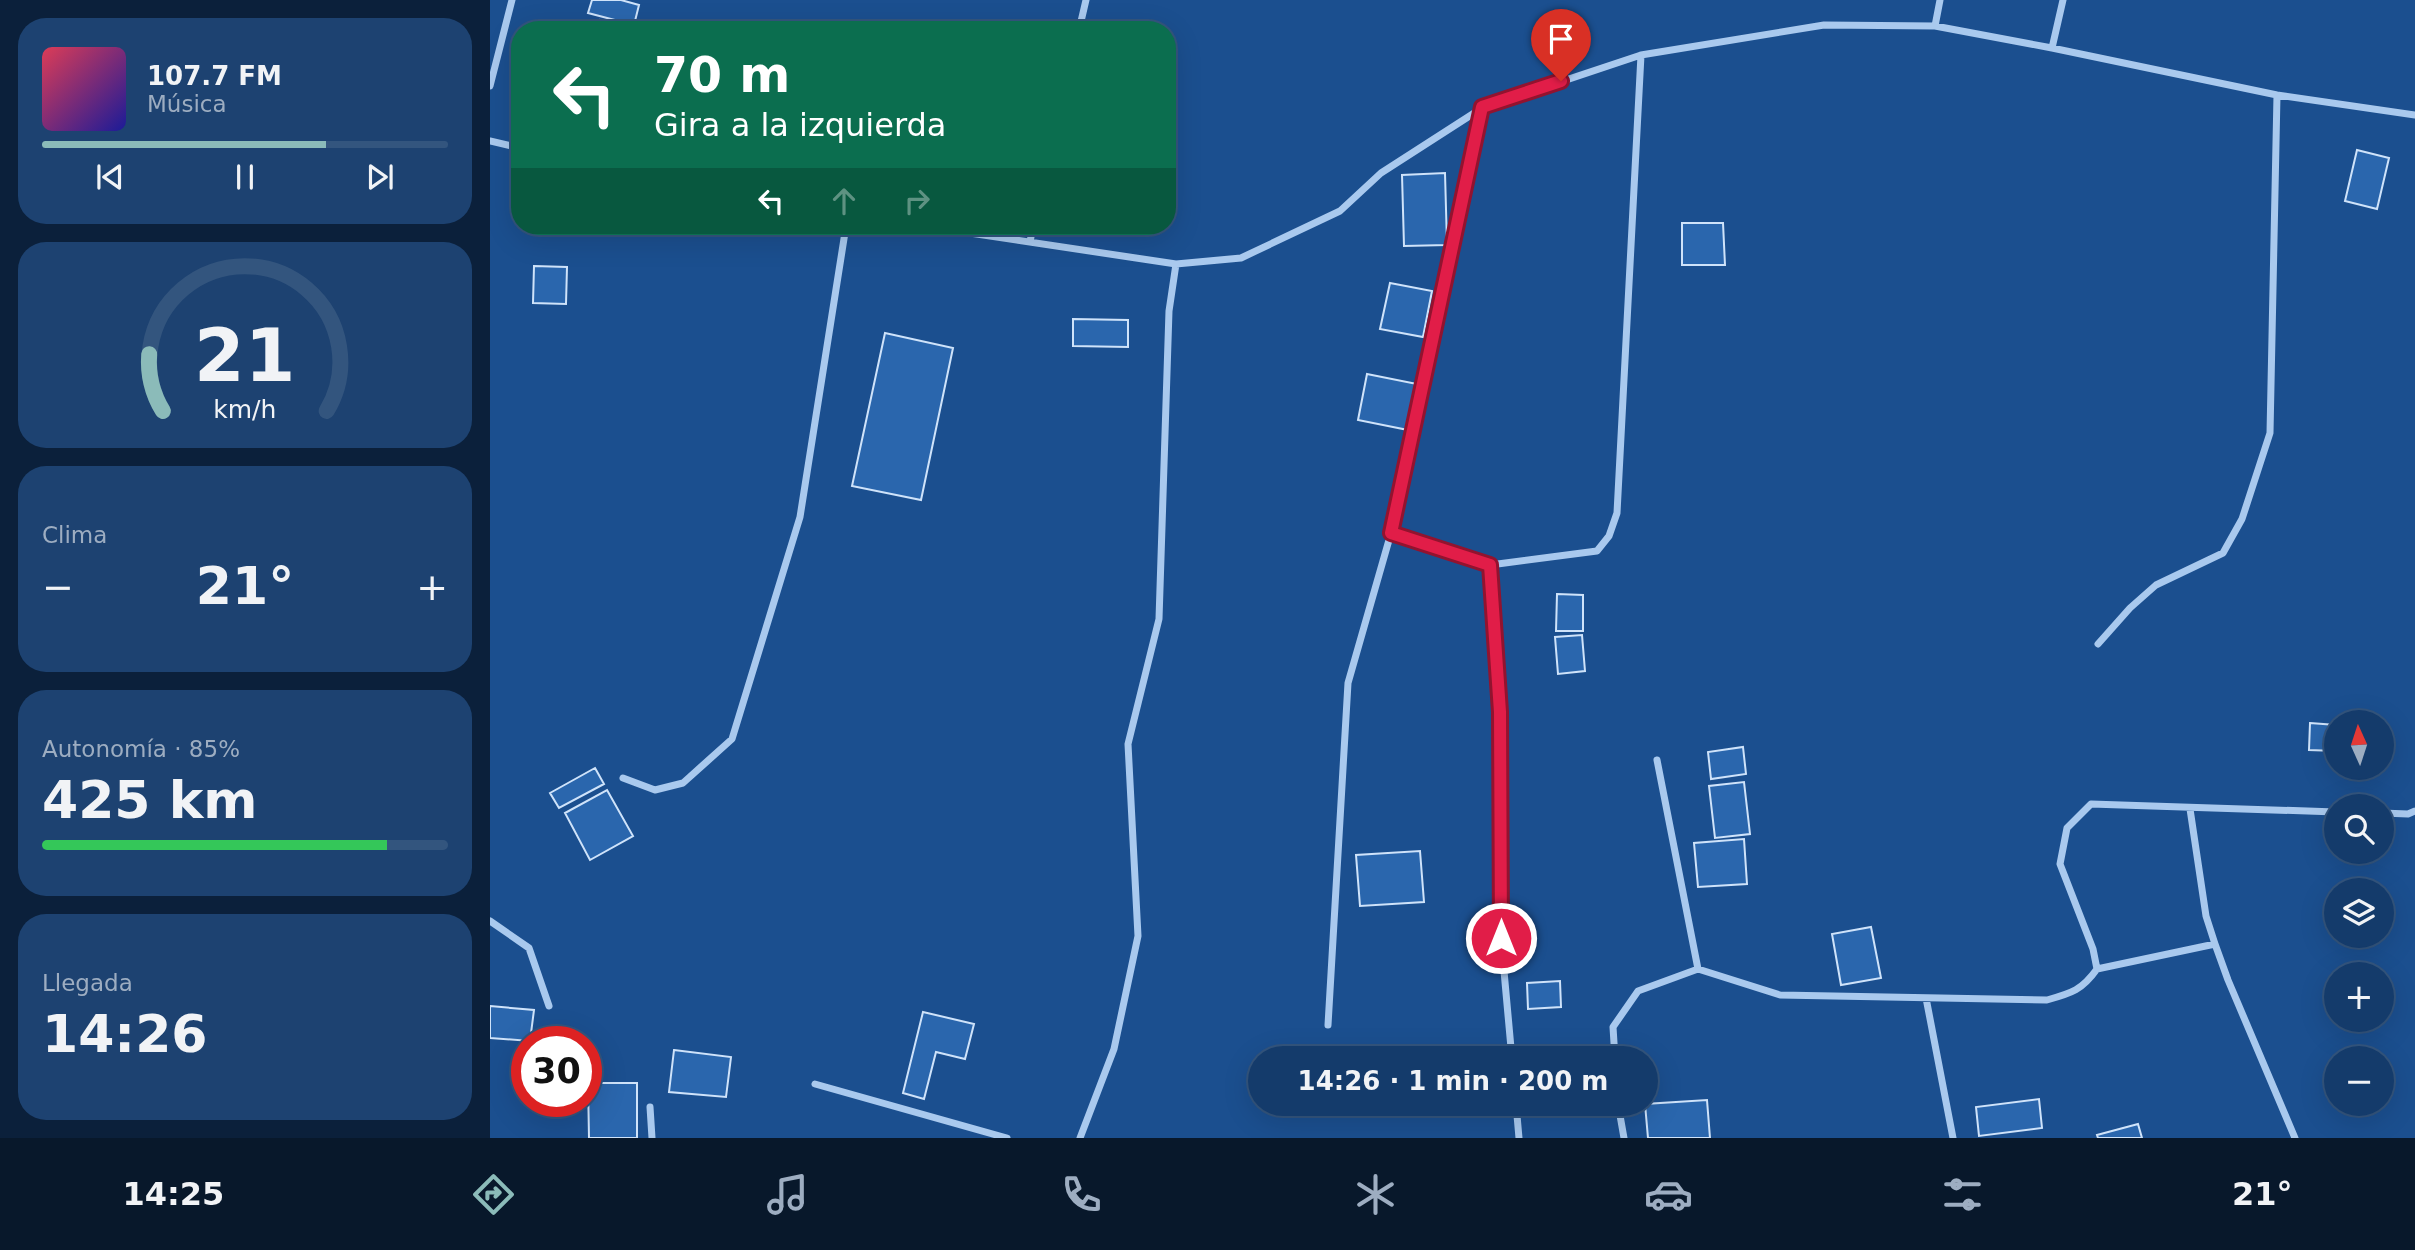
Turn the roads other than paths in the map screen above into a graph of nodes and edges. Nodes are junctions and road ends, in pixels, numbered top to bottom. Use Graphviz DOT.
graph roads {
  1 [pos="512,0"];
  2 [pos="1086,0"];
  3 [pos="1940,0"];
  4 [pos="2063,0"];
  5 [pos="1081,21"];
  6 [pos="1935,26"];
  7 [pos="2052,48"];
  8 [pos="1641,55"];
  9 [pos="490,86"];
  10 [pos="2277,95"];
  11 [pos="1482,107"];
  12 [pos="2415,115"];
  13 [pos="490,141"];
  14 [pos="511,146"];
  15 [pos="845,235"];
  16 [pos="983,235"];
  17 [pos="1031,235"];
  18 [pos="1030,242"];
  19 [pos="1176,264"];
  20 [pos="1391,533"];
  21 [pos="1490,565"];
  22 [pos="2098,644"];
  23 [pos="1657,760"];
  24 [pos="623,778"];
  25 [pos="2190,809"];
  26 [pos="2415,811"];
  27 [pos="2324,812"];
  28 [pos="2394,813"];
  29 [pos="490,921"];
  30 [pos="2215,944"];
  31 [pos="1698,969"];
  32 [pos="2098,969"];
  33 [pos="1926,998"];
  34 [pos="549,1006"];
  35 [pos="1328,1025"];
  36 [pos="1511,1046"];
  37 [pos="1614,1046"];
  38 [pos="814,1084"];
  39 [pos="650,1107"];
  40 [pos="1517,1116"];
  41 [pos="1620,1116"];
  42 [pos="652,1138"];
  43 [pos="1007,1138"];
  44 [pos="1080,1138"];
  45 [pos="1519,1138"];
  46 [pos="1624,1138"];
  47 [pos="1953,1138"];
  48 [pos="2294,1138"];
  1 -- 9 [label="street"];
  2 -- 5 [label="street"];
  3 -- 6 [label="street"];
  4 -- 7 [label="street"];
  6 -- 7 [label="street"];
  6 -- 8 [label="street"];
  7 -- 10 [label="street"];
  8 -- 11 [label="street"];
  8 -- 21 [label="street"];
  10 -- 12 [label="street"];
  10 -- 22 [label="street"];
  11 -- 19 [label="street"];
  11 -- 20 [label="street"];
  13 -- 14 [label="street"];
  15 -- 24 [label="street"];
  16 -- 18 [label="street"];
  17 -- 18 [label="street"];
  18 -- 19 [label="street"];
  19 -- 44 [label="street"];
  20 -- 21 [label="street"];
  20 -- 35 [label="street"];
  21 -- 36 [label="street"];
  23 -- 31 [label="street"];
  25 -- 27 [label="street"];
  25 -- 30 [label="street"];
  25 -- 32 [label="street"];
  26 -- 28 [label="street"];
  29 -- 34 [label="street"];
  30 -- 32 [label="street"];
  30 -- 48 [label="street"];
  31 -- 33 [label="street"];
  31 -- 37 [label="street"];
  32 -- 33 [label="street"];
  33 -- 47 [label="street"];
  38 -- 43 [label="street"];
  39 -- 42 [label="street"];
  40 -- 45 [label="street"];
  41 -- 46 [label="street"];
}
